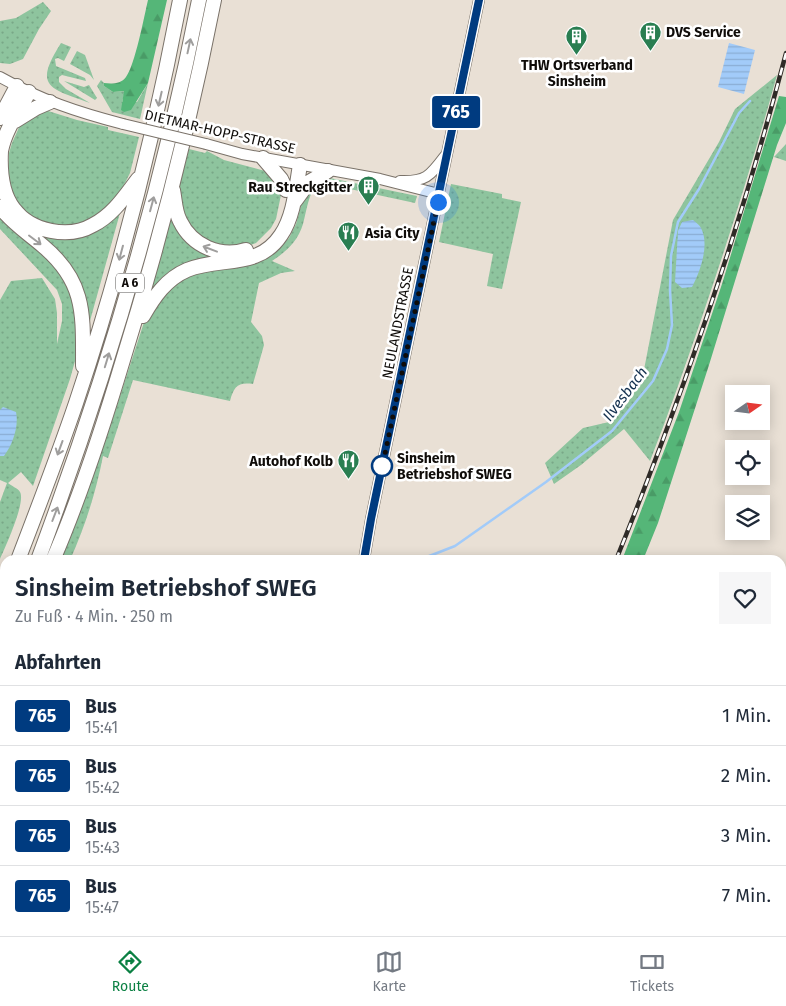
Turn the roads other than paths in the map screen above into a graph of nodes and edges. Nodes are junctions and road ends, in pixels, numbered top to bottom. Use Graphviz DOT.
graph roads {
  1 [pos="180,0"];
  2 [pos="198,0"];
  3 [pos="214,0"];
  4 [pos="480,0"];
  5 [pos="0,77"];
  6 [pos="23,89"];
  7 [pos="0,92"];
  8 [pos="50,102"];
  9 [pos="5,118"];
  10 [pos="448,152"];
  11 [pos="263,158"];
  12 [pos="296,164"];
  13 [pos="328,171"];
  14 [pos="143,172"];
  15 [pos="380,180"];
  16 [pos="172,187"];
  17 [pos="286,190"];
  18 [pos="440,194"];
  19 [pos="293,203"];
  20 [pos="0,207"];
  21 [pos="131,336"];
  22 [pos="83,379"];
  23 [pos="20,555"];
  24 [pos="40,555"];
  25 [pos="55,555"];
  26 [pos="365,555"];
  1 -- 14 [label="highway, A 6, one-way"];
  24 -- 2 [label="highway, A 6, one-way"];
  3 -- 16 [label="highway"];
  4 -- 10 [label="street, NEULANDSTRASSE"];
  5 -- 6 [label="street, DIETMAR-HOPP-STRASSE"];
  6 -- 8 [label="street, DIETMAR-HOPP-STRASSE"];
  6 -- 9 [label="highway"];
  7 -- 9 [label="highway"];
  8 -- 9 [label="highway"];
  8 -- 11 [label="street, DIETMAR-HOPP-STRASSE, bridge"];
  9 -- 14 [label="highway"];
  10 -- 15 [label="street"];
  10 -- 18 [label="street, NEULANDSTRASSE"];
  11 -- 12 [label="street, DIETMAR-HOPP-STRASSE"];
  11 -- 17 [label="highway"];
  12 -- 13 [label="street, DIETMAR-HOPP-STRASSE"];
  12 -- 17 [label="highway"];
  12 -- 19 [label="highway"];
  13 -- 15 [label="street, DIETMAR-HOPP-STRASSE"];
  13 -- 19 [label="highway"];
  14 -- 22 [label="highway, A 6, one-way"];
  15 -- 18 [label="street, DIETMAR-HOPP-STRASSE"];
  17 -- 16 [label="highway, one-way"];
  16 -- 21 [label="highway"];
  18 -- 26 [label="street, NEULANDSTRASSE"];
  19 -- 21 [label="highway"];
  20 -- 22 [label="highway, one-way"];
  21 -- 25 [label="highway"];
  22 -- 23 [label="highway, A 6, one-way"];
}
